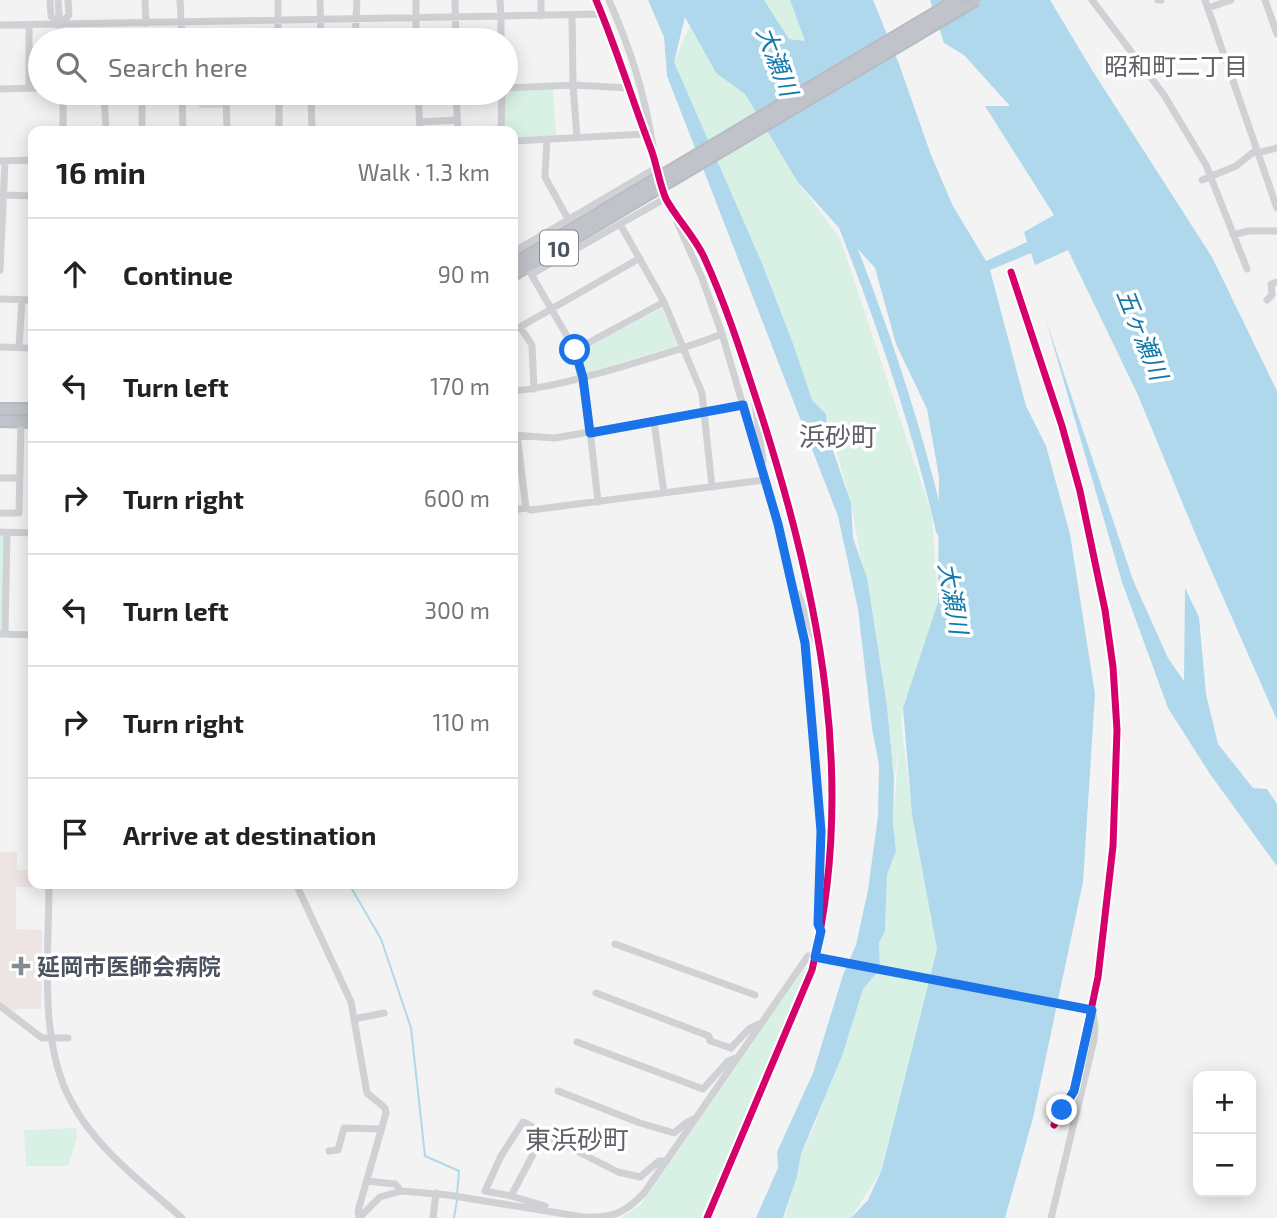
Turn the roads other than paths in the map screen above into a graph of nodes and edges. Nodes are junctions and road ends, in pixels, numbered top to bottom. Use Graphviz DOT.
graph roads {
  1 [pos="50,0"];
  2 [pos="58,0"];
  3 [pos="68,0"];
  4 [pos="145,0"];
  5 [pos="180,0"];
  6 [pos="278,0"];
  7 [pos="320,0"];
  8 [pos="357,0"];
  9 [pos="416,0"];
  10 [pos="455,0"];
  11 [pos="500,0"];
  12 [pos="541,0"];
  13 [pos="596,0"];
  14 [pos="609,0"];
  15 [pos="957,0"];
  16 [pos="976,0"];
  17 [pos="1091,0"];
  18 [pos="1231,0"];
  19 [pos="1265,0"];
  20 [pos="1207,4"];
  21 [pos="602,14"];
  22 [pos="572,15"];
  23 [pos="456,16"];
  24 [pos="501,16"];
  25 [pos="541,16"];
  26 [pos="415,18"];
  27 [pos="355,19"];
  28 [pos="320,20"];
  29 [pos="278,21"];
  30 [pos="181,22"];
  31 [pos="146,23"];
  32 [pos="61,24"];
  33 [pos="0,25"];
  34 [pos="29,25"];
  35 [pos="61,28"];
  36 [pos="181,28"];
  37 [pos="278,28"];
  38 [pos="320,28"];
  39 [pos="355,28"];
  40 [pos="415,28"];
  41 [pos="456,28"];
  42 [pos="501,28"];
  43 [pos="1277,34"];
  44 [pos="573,85"];
  45 [pos="518,87"];
  46 [pos="28,88"];
  47 [pos="629,88"];
  48 [pos="0,89"];
  49 [pos="63,105"];
  50 [pos="105,105"];
  51 [pos="142,105"];
  52 [pos="182,105"];
  53 [pos="226,105"];
  54 [pos="279,105"];
  55 [pos="311,105"];
  56 [pos="419,105"];
  57 [pos="456,105"];
  58 [pos="502,105"];
  59 [pos="457,120"];
  60 [pos="420,122"];
  61 [pos="62,126"];
  62 [pos="106,126"];
  63 [pos="142,126"];
  64 [pos="183,126"];
  65 [pos="227,126"];
  66 [pos="279,126"];
  67 [pos="312,126"];
  68 [pos="420,126"];
  69 [pos="457,126"];
  70 [pos="501,126"];
  71 [pos="645,134"];
  72 [pos="576,138"];
  73 [pos="547,139"];
  74 [pos="518,141"];
  75 [pos="1277,148"];
  76 [pos="1257,152"];
  77 [pos="28,160"];
  78 [pos="3,161"];
  79 [pos="656,168"];
  80 [pos="1210,176"];
  81 [pos="1202,180"];
  82 [pos="4,195"];
  83 [pos="28,196"];
  84 [pos="666,198"];
  85 [pos="1277,208"];
  86 [pos="603,216"];
  87 [pos="679,218"];
  88 [pos="568,219"];
  89 [pos="620,223"];
  90 [pos="1277,232"];
  91 [pos="1233,235"];
  92 [pos="640,258"];
  93 [pos="520,260"];
  94 [pos="0,267"];
  95 [pos="1247,269"];
  96 [pos="1011,272"];
  97 [pos="1277,282"];
  98 [pos="0,299"];
  99 [pos="22,300"];
  100 [pos="28,300"];
  101 [pos="1267,300"];
  102 [pos="664,302"];
  103 [pos="551,310"];
  104 [pos="518,328"];
  105 [pos="518,331"];
  106 [pos="722,334"];
  107 [pos="0,347"];
  108 [pos="19,347"];
  109 [pos="28,348"];
  110 [pos="685,349"];
  111 [pos="575,350"];
  112 [pos="583,378"];
  113 [pos="534,389"];
  114 [pos="518,391"];
  115 [pos="756,399"];
  116 [pos="743,405"];
  117 [pos="0,409"];
  118 [pos="28,409"];
  119 [pos="703,414"];
  120 [pos="0,421"];
  121 [pos="27,422"];
  122 [pos="654,422"];
  123 [pos="590,433"];
  124 [pos="518,435"];
  125 [pos="518,452"];
  126 [pos="0,478"];
  127 [pos="20,478"];
  128 [pos="764,480"];
  129 [pos="518,481"];
  130 [pos="523,481"];
  131 [pos="712,487"];
  132 [pos="664,494"];
  133 [pos="598,502"];
  134 [pos="526,508"];
  135 [pos="518,509"];
  136 [pos="0,513"];
  137 [pos="3,533"];
  138 [pos="28,533"];
  139 [pos="792,584"];
  140 [pos="2,634"];
  141 [pos="28,635"];
  142 [pos="821,648"];
  143 [pos="50,889"];
  144 [pos="298,889"];
  145 [pos="821,931"];
  146 [pos="615,944"];
  147 [pos="819,957"];
  148 [pos="596,993"];
  149 [pos="755,995"];
  150 [pos="0,1006"];
  151 [pos="1089,1009"];
  152 [pos="384,1013"];
  153 [pos="354,1019"];
  154 [pos="760,1024"];
  155 [pos="51,1038"];
  156 [pos="68,1038"];
  157 [pos="577,1042"];
  158 [pos="737,1058"];
  159 [pos="558,1091"];
  160 [pos="695,1119"];
  161 [pos="1054,1125"];
  162 [pos="381,1129"];
  163 [pos="541,1133"];
  164 [pos="329,1151"];
  165 [pos="667,1161"];
  166 [pos="367,1181"];
  167 [pos="401,1191"];
  168 [pos="436,1193"];
  169 [pos="511,1196"];
  170 [pos="572,1215"];
  171 [pos="182,1218"];
  172 [pos="359,1218"];
  173 [pos="433,1218"];
  174 [pos="707,1218"];
  175 [pos="1051,1218"];
  1 -- 32 [label="street"];
  2 -- 32 [label="street"];
  3 -- 32 [label="street"];
  4 -- 31 [label="street"];
  5 -- 30 [label="street"];
  6 -- 29 [label="street"];
  7 -- 28 [label="street"];
  8 -- 27 [label="street"];
  9 -- 26 [label="street"];
  10 -- 23 [label="street"];
  11 -- 24 [label="street"];
  12 -- 25 [label="street"];
  13 -- 21 [label="street"];
  14 -- 79 [label="street"];
  15 -- 86 [label="highway, 10, bridge"];
  16 -- 86 [label="highway, 10, bridge"];
  17 -- 80 [label="street"];
  18 -- 20 [label="street"];
  19 -- 43 [label="street"];
  20 -- 76 [label="street"];
  21 -- 22 [label="street"];
  21 -- 47 [label="street"];
  22 -- 25 [label="street"];
  22 -- 44 [label="street"];
  23 -- 24 [label="street"];
  23 -- 26 [label="street"];
  23 -- 41 [label="street"];
  24 -- 25 [label="street"];
  24 -- 42 [label="street"];
  26 -- 27 [label="street"];
  26 -- 40 [label="street"];
  27 -- 28 [label="street"];
  27 -- 39 [label="street"];
  28 -- 29 [label="street"];
  28 -- 38 [label="street"];
  29 -- 30 [label="street"];
  29 -- 37 [label="street"];
  30 -- 31 [label="street"];
  30 -- 36 [label="street"];
  31 -- 32 [label="street"];
  32 -- 34 [label="street"];
  32 -- 35 [label="street"];
  33 -- 34 [label="street"];
  44 -- 45 [label="street"];
  44 -- 47 [label="street"];
  44 -- 72 [label="street"];
  46 -- 48 [label="street"];
  47 -- 71 [label="street"];
  49 -- 61 [label="street"];
  50 -- 62 [label="street"];
  51 -- 63 [label="street"];
  52 -- 64 [label="street"];
  53 -- 65 [label="street"];
  54 -- 66 [label="street"];
  55 -- 67 [label="street"];
  56 -- 60 [label="street"];
  57 -- 59 [label="street"];
  58 -- 70 [label="street"];
  59 -- 60 [label="street"];
  59 -- 69 [label="street"];
  60 -- 68 [label="street"];
  71 -- 72 [label="street"];
  71 -- 79 [label="street"];
  72 -- 73 [label="street"];
  73 -- 74 [label="street"];
  73 -- 88 [label="street"];
  75 -- 76 [label="street"];
  76 -- 80 [label="street"];
  76 -- 85 [label="street"];
  77 -- 78 [label="street"];
  78 -- 82 [label="street"];
  79 -- 84 [label="street"];
  79 -- 88 [label="street"];
  80 -- 81 [label="street"];
  80 -- 91 [label="street"];
  82 -- 83 [label="street"];
  82 -- 94 [label="street"];
  84 -- 87 [label="street"];
  84 -- 89 [label="street"];
  86 -- 93 [label="highway, 10"];
  87 -- 106 [label="street"];
  87 -- 115 [label="street"];
  88 -- 93 [label="street"];
  89 -- 92 [label="street"];
  89 -- 93 [label="street"];
  90 -- 91 [label="street"];
  91 -- 95 [label="street"];
  92 -- 102 [label="street"];
  92 -- 103 [label="street"];
  93 -- 103 [label="street"];
  96 -- 151 [label="street"];
  97 -- 101 [label="street"];
  98 -- 99 [label="street"];
  99 -- 100 [label="street"];
  99 -- 108 [label="street"];
  102 -- 110 [label="street"];
  102 -- 111 [label="street"];
  103 -- 104 [label="street"];
  103 -- 111 [label="street"];
  105 -- 113 [label="street"];
  106 -- 110 [label="street"];
  106 -- 116 [label="street"];
  107 -- 108 [label="street"];
  108 -- 109 [label="street"];
  110 -- 112 [label="street"];
  110 -- 119 [label="street"];
  111 -- 112 [label="street"];
  112 -- 113 [label="street"];
  112 -- 123 [label="street"];
  113 -- 114 [label="street"];
  115 -- 128 [label="street"];
  115 -- 142 [label="street"];
  116 -- 119 [label="street"];
  116 -- 128 [label="street"];
  117 -- 118 [label="highway"];
  119 -- 122 [label="street"];
  119 -- 131 [label="street"];
  120 -- 121 [label="highway"];
  121 -- 127 [label="street"];
  122 -- 123 [label="street"];
  122 -- 132 [label="street"];
  123 -- 124 [label="street"];
  123 -- 133 [label="street"];
  125 -- 130 [label="street"];
  126 -- 127 [label="street"];
  127 -- 136 [label="street"];
  128 -- 131 [label="street"];
  128 -- 139 [label="street"];
  129 -- 130 [label="street"];
  130 -- 134 [label="street"];
  131 -- 132 [label="street"];
  132 -- 133 [label="street"];
  133 -- 134 [label="street"];
  134 -- 135 [label="street"];
  137 -- 138 [label="street"];
  137 -- 140 [label="street"];
  139 -- 142 [label="street"];
  139 -- 145 [label="street"];
  140 -- 141 [label="street"];
  142 -- 145 [label="street"];
  143 -- 155 [label="street"];
  144 -- 153 [label="street"];
  145 -- 147 [label="street"];
  146 -- 149 [label="street"];
  147 -- 151 [label="street"];
  147 -- 154 [label="street"];
  147 -- 174 [label="street"];
  148 -- 154 [label="street"];
  150 -- 155 [label="street"];
  151 -- 161 [label="street"];
  151 -- 175 [label="street"];
  152 -- 153 [label="street"];
  153 -- 162 [label="street"];
  154 -- 158 [label="street"];
  155 -- 156 [label="street"];
  155 -- 171 [label="street"];
  157 -- 158 [label="street"];
  158 -- 160 [label="street"];
  159 -- 160 [label="street"];
  160 -- 165 [label="street"];
  162 -- 164 [label="street"];
  162 -- 166 [label="street"];
  163 -- 165 [label="street"];
  163 -- 169 [label="street"];
  163 -- 169 [label="street"];
  165 -- 170 [label="street"];
  166 -- 167 [label="street"];
  166 -- 172 [label="street"];
  167 -- 168 [label="street"];
  167 -- 172 [label="street"];
  168 -- 170 [label="street"];
  168 -- 173 [label="street"];
  169 -- 170 [label="street"];
}
